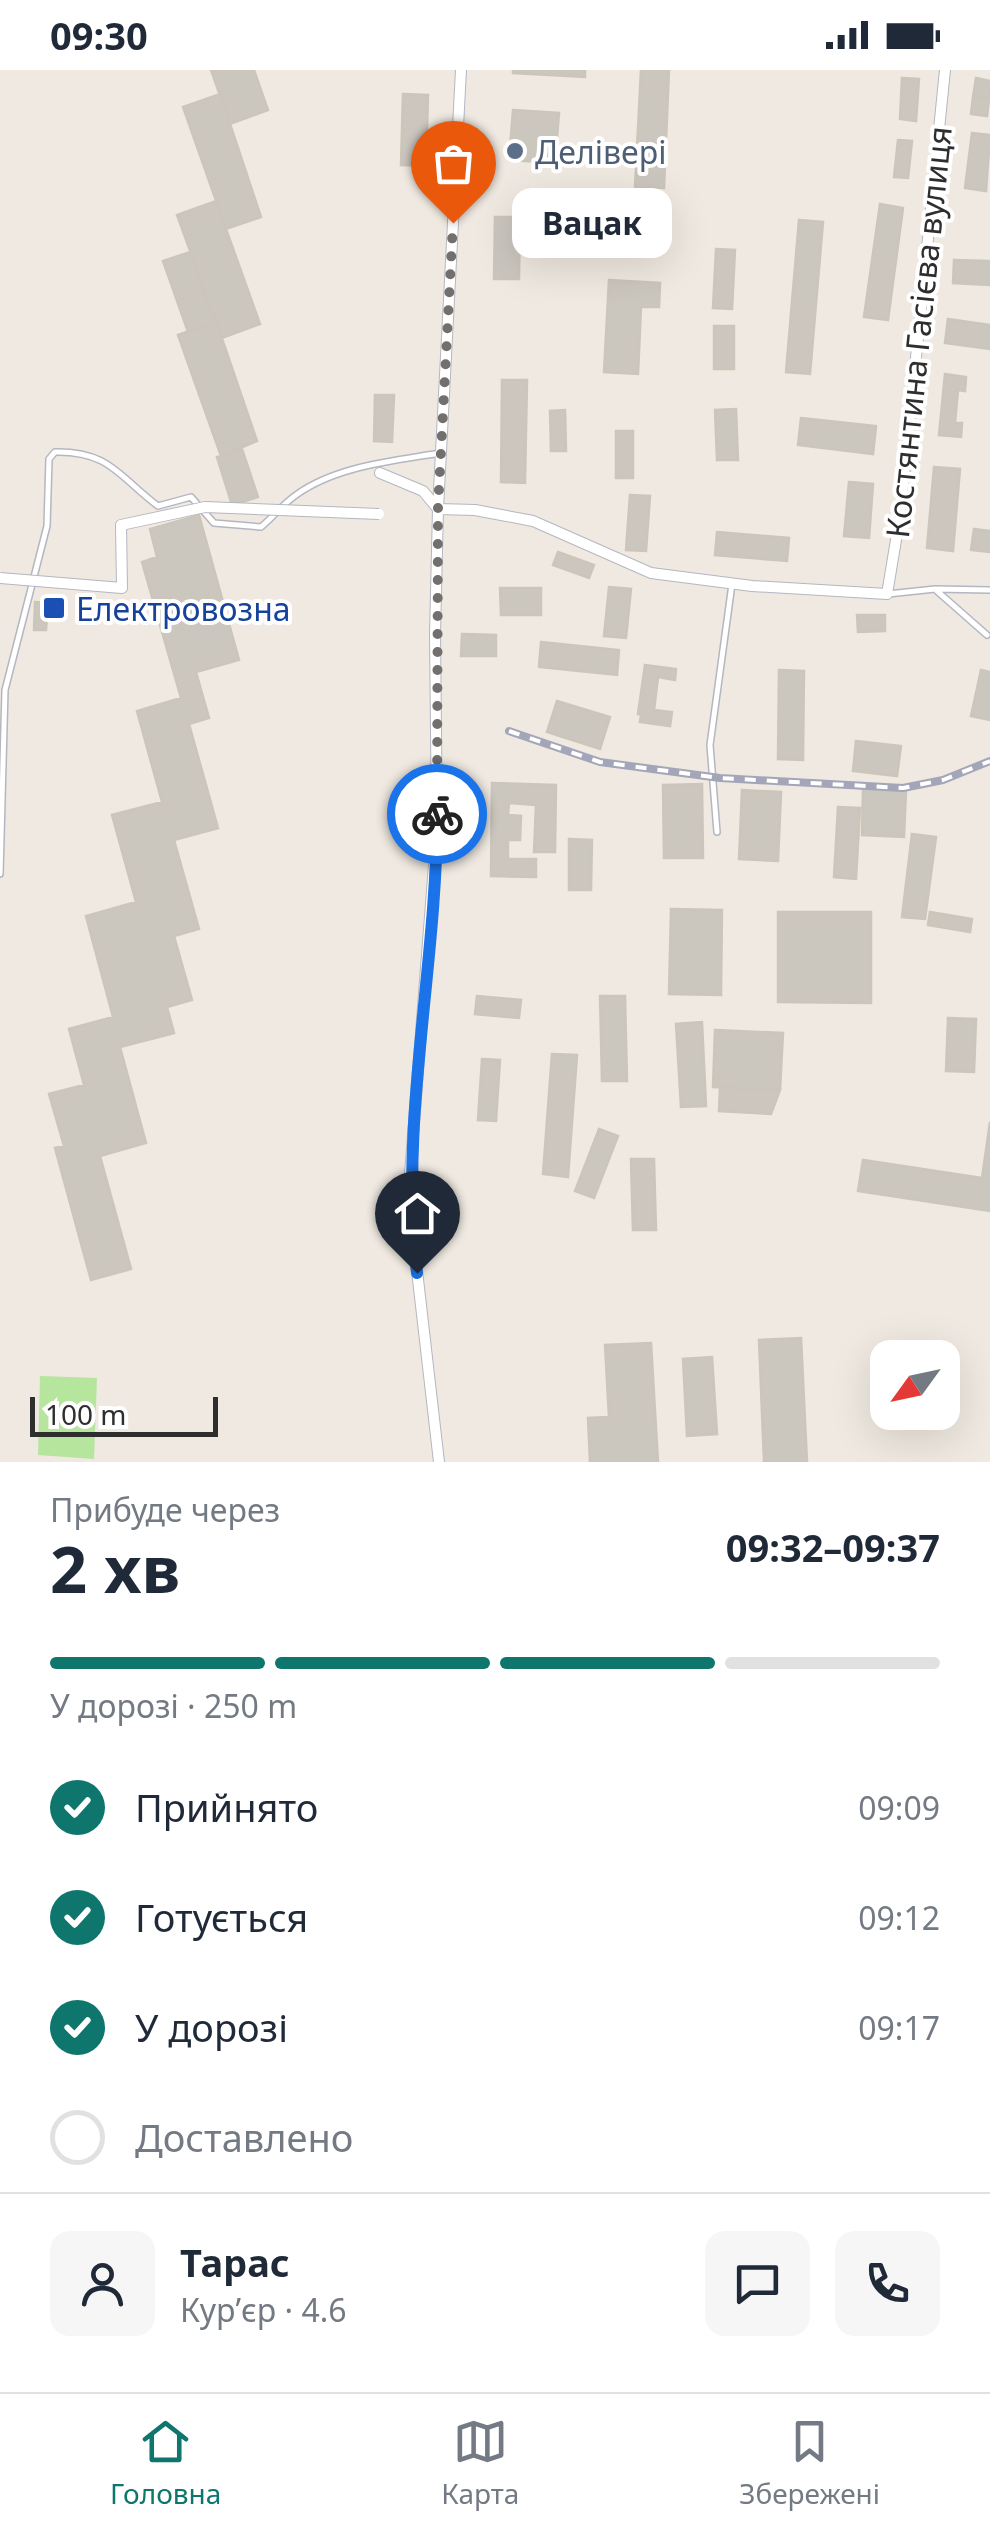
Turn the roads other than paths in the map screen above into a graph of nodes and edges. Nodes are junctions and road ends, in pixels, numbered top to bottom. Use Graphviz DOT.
graph roads {
  1 [pos="461,70"];
  2 [pos="945,70"];
  3 [pos="441,453"];
  4 [pos="380,473"];
  5 [pos="438,508"];
  6 [pos="379,514"];
  7 [pos="0,578"];
  8 [pos="732,584"];
  9 [pos="935,589"];
  10 [pos="990,590"];
  11 [pos="887,594"];
  12 [pos="987,636"];
  13 [pos="717,832"];
  14 [pos="0,874"];
  15 [pos="439,1462"];
  1 -- 3 [label="street"];
  2 -- 11 [label="street, Костянтина Гасієва вулиця"];
  3 -- 5 [label="street"];
  3 -- 14 [label="lane"];
  4 -- 5 [label="street"];
  5 -- 8 [label="street"];
  5 -- 15 [label="street"];
  6 -- 7 [label="street, bridge"];
  8 -- 11 [label="street"];
  8 -- 13 [label="lane"];
  9 -- 10 [label="lane"];
  9 -- 11 [label="lane"];
  9 -- 12 [label="lane"];
}
